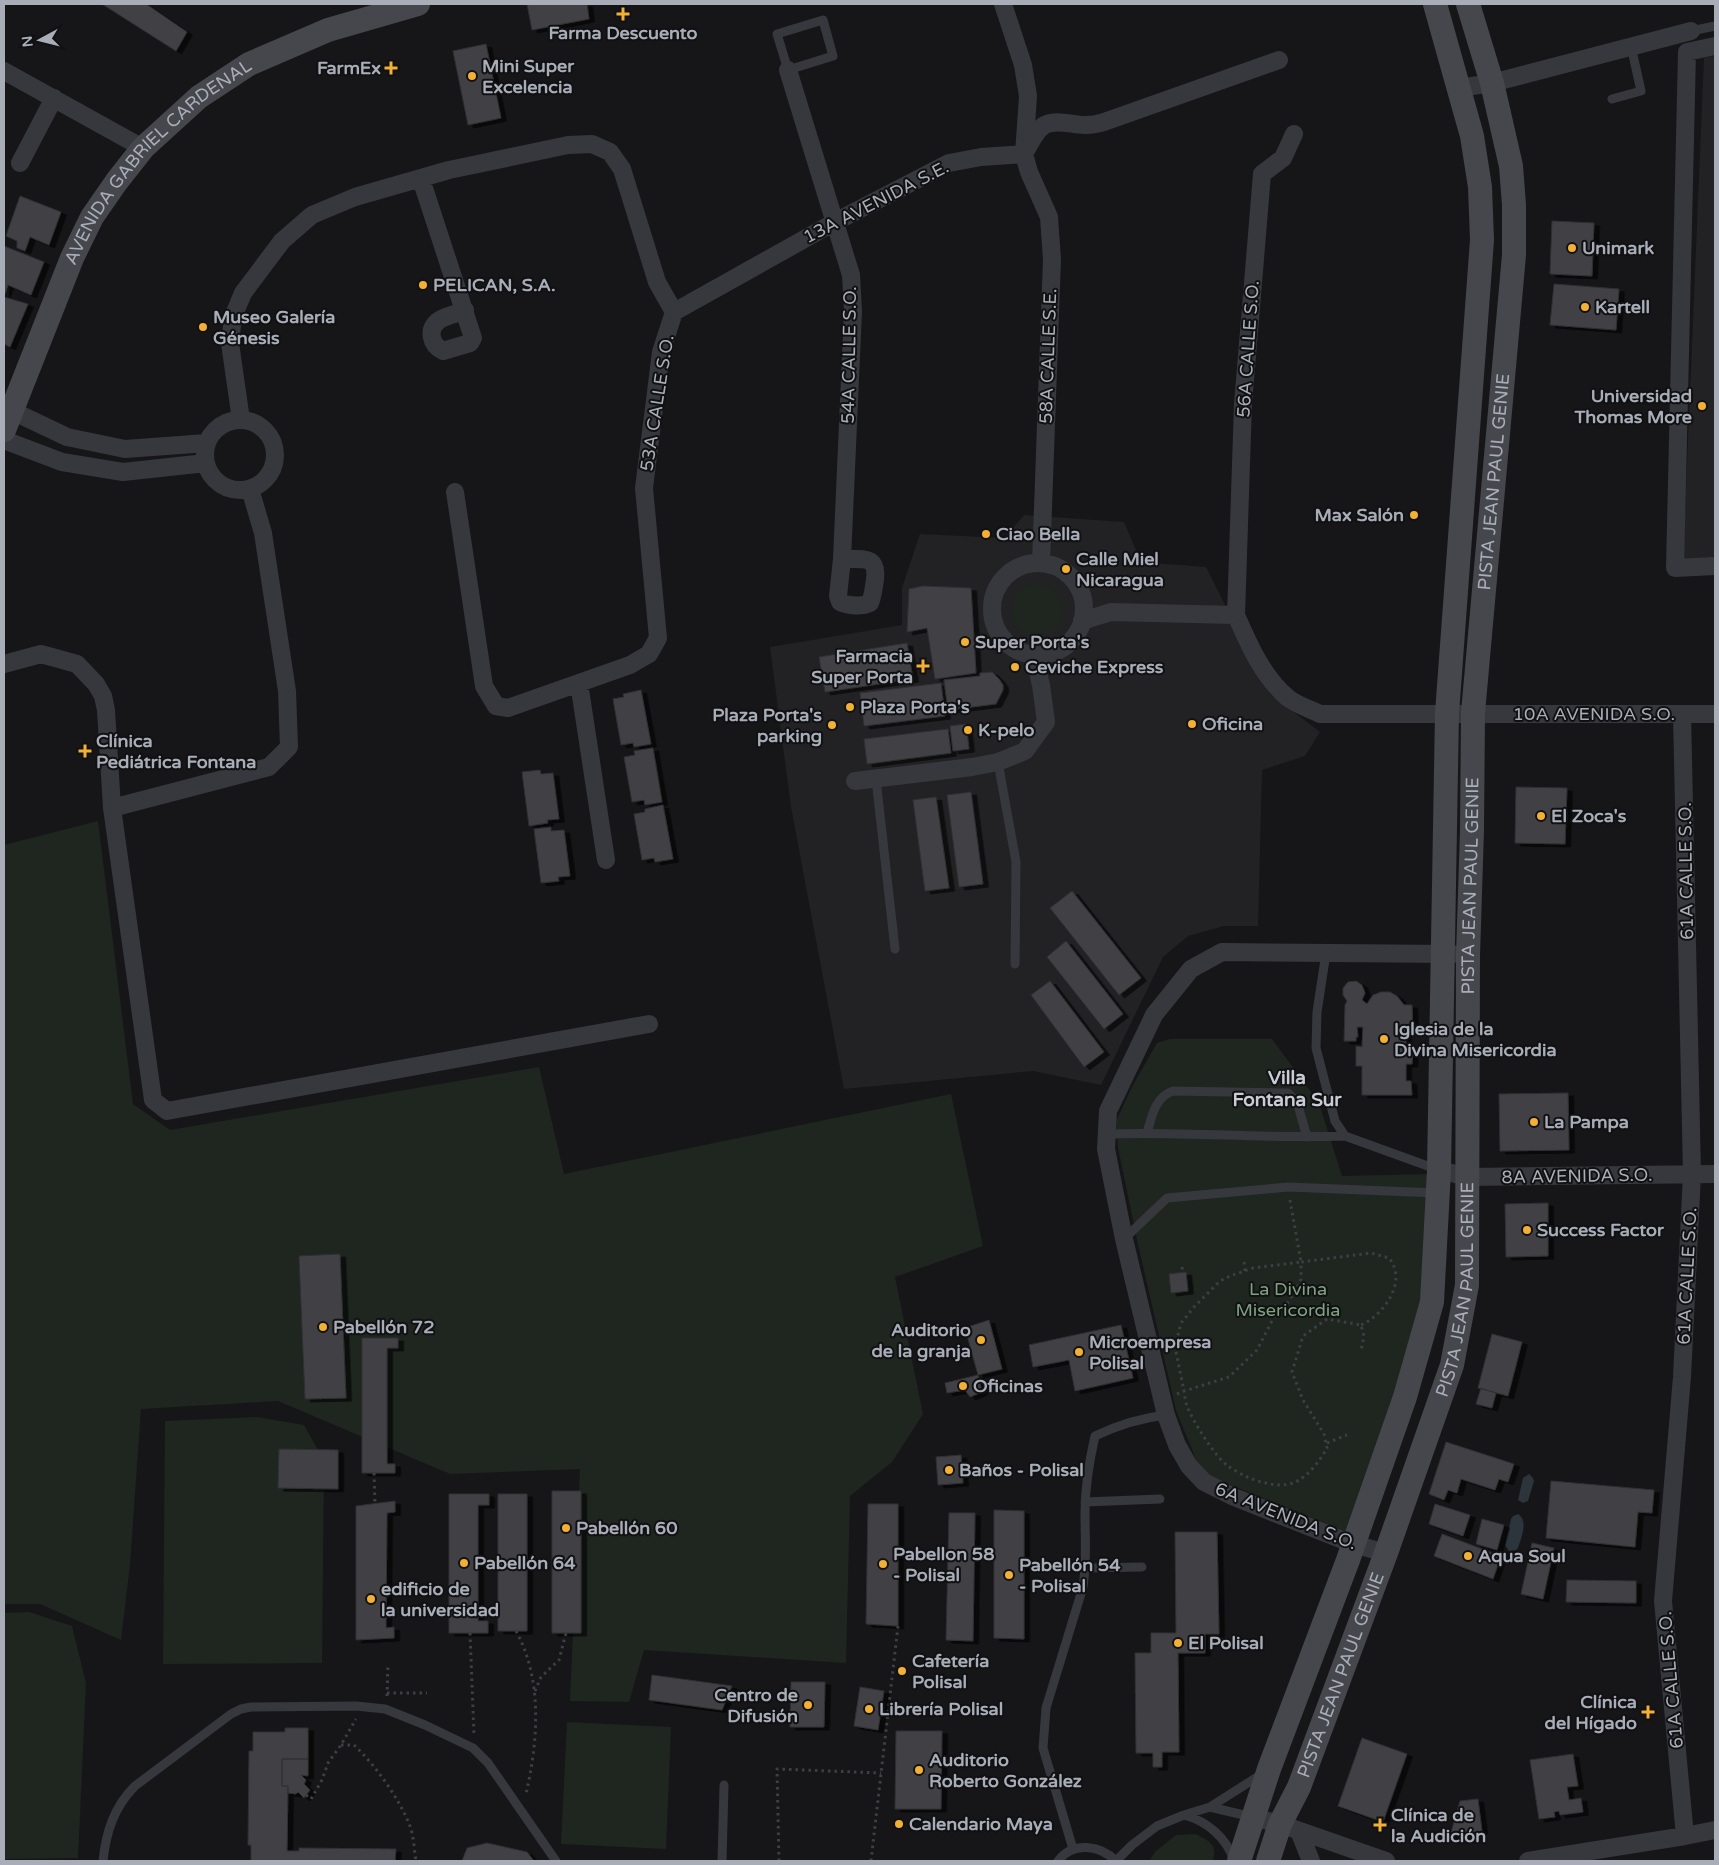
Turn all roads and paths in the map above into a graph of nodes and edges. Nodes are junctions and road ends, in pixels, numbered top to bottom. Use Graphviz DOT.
graph roads {
  1 [pos="418,4"];
  2 [pos="1003,4"];
  3 [pos="1434,4"];
  4 [pos="1468,4"];
  5 [pos="1715,26"];
  6 [pos="1691,31"];
  7 [pos="1631,46"];
  8 [pos="1715,46"];
  9 [pos="1279,60"];
  10 [pos="788,70"];
  11 [pos="4,71"];
  12 [pos="1492,83"];
  13 [pos="1459,88"];
  14 [pos="54,98"];
  15 [pos="1612,99"];
  16 [pos="1294,134"];
  17 [pos="143,148"];
  18 [pos="1024,154"];
  19 [pos="20,163"];
  20 [pos="421,179"];
  21 [pos="833,223"];
  22 [pos="465,310"];
  23 [pos="674,312"];
  24 [pos="6,416"];
  25 [pos="241,420"];
  26 [pos="4,440"];
  27 [pos="207,443"];
  28 [pos="206,463"];
  29 [pos="250,489"];
  30 [pos="455,492"];
  31 [pos="842,559"];
  32 [pos="1041,563"];
  33 [pos="1715,566"];
  34 [pos="1236,615"];
  35 [pos="1082,621"];
  36 [pos="1034,656"];
  37 [pos="4,664"];
  38 [pos="579,684"];
  39 [pos="1447,712"];
  40 [pos="1473,713"];
  41 [pos="1682,714"];
  42 [pos="1715,714"];
  43 [pos="998,762"];
  44 [pos="876,779"];
  45 [pos="855,781"];
  46 [pos="112,808"];
  47 [pos="606,860"];
  48 [pos="895,949"];
  49 [pos="1326,954"];
  50 [pos="1443,954"];
  51 [pos="1468,955"];
  52 [pos="1015,964"];
  53 [pos="649,1024"];
  54 [pos="1147,1132"];
  55 [pos="1107,1134"];
  56 [pos="1345,1136"];
  57 [pos="1307,1138"];
  58 [pos="1692,1174"];
  59 [pos="1715,1174"];
  60 [pos="1468,1177"];
  61 [pos="1438,1182"];
  62 [pos="1288,1186"];
  63 [pos="1124,1240"];
  64 [pos="1244,1262"];
  65 [pos="1301,1262"];
  66 [pos="1182,1267"];
  67 [pos="1244,1271"];
  68 [pos="1183,1273"];
  69 [pos="1362,1325"];
  70 [pos="1361,1351"];
  71 [pos="1184,1391"];
  72 [pos="1166,1416"];
  73 [pos="1347,1435"];
  74 [pos="1327,1443"];
  75 [pos="374,1474"];
  76 [pos="1259,1481"];
  77 [pos="1256,1489"];
  78 [pos="1160,1499"];
  79 [pos="1085,1502"];
  80 [pos="375,1504"];
  81 [pos="1354,1544"];
  82 [pos="1386,1553"];
  83 [pos="498,1562"];
  84 [pos="478,1563"];
  85 [pos="526,1564"];
  86 [pos="552,1564"];
  87 [pos="1086,1568"];
  88 [pos="1142,1568"];
  89 [pos="898,1626"];
  90 [pos="516,1631"];
  91 [pos="470,1633"];
  92 [pos="566,1633"];
  93 [pos="388,1664"];
  94 [pos="535,1691"];
  95 [pos="387,1692"];
  96 [pos="427,1693"];
  97 [pos="385,1709"];
  98 [pos="356,1720"];
  99 [pos="341,1746"];
  100 [pos="473,1748"];
  101 [pos="1269,1769"];
  102 [pos="881,1774"];
  103 [pos="724,1785"];
  104 [pos="306,1795"];
  105 [pos="515,1802"];
  106 [pos="1210,1807"];
  107 [pos="1184,1815"];
  108 [pos="1252,1817"];
  109 [pos="1290,1827"];
  110 [pos="1715,1830"];
  111 [pos="1685,1836"];
  112 [pos="1073,1849"];
  113 [pos="103,1861"];
  114 [pos="416,1861"];
  115 [pos="556,1861"];
  116 [pos="722,1861"];
  117 [pos="779,1861"];
  118 [pos="871,1861"];
  119 [pos="1058,1861"];
  120 [pos="1116,1861"];
  121 [pos="1234,1861"];
  122 [pos="1239,1861"];
  123 [pos="1268,1861"];
  124 [pos="1311,1861"];
  125 [pos="1386,1861"];
  126 [pos="1528,1861"];
  1 -- 17 [label="main road, AVENIDA GABRIEL CARDENAL"];
  2 -- 18 [label="street"];
  3 -- 13 [label="main road, PISTA JEAN PAUL GENIE"];
  4 -- 12 [label="main road, PISTA JEAN PAUL GENIE"];
  5 -- 6 [label="lane"];
  6 -- 7 [label="street"];
  7 -- 12 [label="street"];
  7 -- 15 [label="lane"];
  8 -- 33 [label="street"];
  9 -- 18 [label="street"];
  10 -- 10 [label="lane"];
  10 -- 21 [label="street, 54A CALLE S.O."];
  11 -- 14 [label="street"];
  12 -- 13 [label="street"];
  12 -- 40 [label="main road, PISTA JEAN PAUL GENIE"];
  13 -- 39 [label="main road, PISTA JEAN PAUL GENIE"];
  14 -- 17 [label="street"];
  14 -- 19 [label="street"];
  16 -- 34 [label="street, 56A CALLE S.O."];
  17 -- 24 [label="main road, AVENIDA GABRIEL CARDENAL"];
  18 -- 21 [label="street, 13A AVENIDA S.E."];
  18 -- 32 [label="street, 58A CALLE S.E."];
  20 -- 22 [label="street"];
  20 -- 23 [label="street, 53A CALLE S.O."];
  20 -- 25 [label="street"];
  21 -- 23 [label="street, 13A AVENIDA S.E."];
  21 -- 31 [label="street, 54A CALLE S.O."];
  23 -- 38 [label="street, 53A CALLE S.O."];
  24 -- 27 [label="street"];
  25 -- 27 [label="street"];
  25 -- 29 [label="street"];
  26 -- 28 [label="street"];
  27 -- 28 [label="street"];
  28 -- 29 [label="street"];
  29 -- 46 [label="street"];
  30 -- 38 [label="street"];
  32 -- 35 [label="street"];
  32 -- 36 [label="street"];
  34 -- 35 [label="street"];
  34 -- 39 [label="street, 10A AVENIDA S.O."];
  35 -- 36 [label="street"];
  36 -- 43 [label="street"];
  37 -- 46 [label="street"];
  38 -- 47 [label="street"];
  39 -- 40 [label="street, 10A AVENIDA S.O."];
  39 -- 50 [label="main road, PISTA JEAN PAUL GENIE"];
  40 -- 41 [label="street, 10A AVENIDA S.O."];
  40 -- 51 [label="main road, PISTA JEAN PAUL GENIE"];
  41 -- 42 [label="street, 10A AVENIDA S.O."];
  41 -- 58 [label="street, 61A CALLE S.O."];
  43 -- 44 [label="street"];
  43 -- 52 [label="lane"];
  44 -- 45 [label="street"];
  44 -- 48 [label="lane"];
  46 -- 53 [label="street"];
  49 -- 50 [label="street, 6A AVENIDA S.O."];
  49 -- 55 [label="street, 6A AVENIDA S.O."];
  49 -- 56 [label="lane"];
  50 -- 51 [label="street, 6A AVENIDA S.O."];
  50 -- 61 [label="main road, PISTA JEAN PAUL GENIE"];
  51 -- 60 [label="main road, PISTA JEAN PAUL GENIE"];
  54 -- 55 [label="lane"];
  54 -- 57 [label="lane"];
  54 -- 57 [label="lane"];
  55 -- 63 [label="street, 6A AVENIDA S.O."];
  56 -- 57 [label="lane"];
  56 -- 61 [label="lane"];
  58 -- 59 [label="street, 8A AVENIDA S.O."];
  58 -- 60 [label="street, 8A AVENIDA S.O."];
  58 -- 111 [label="street, 61A CALLE S.O."];
  60 -- 61 [label="street, 8A AVENIDA S.O."];
  60 -- 82 [label="main road, PISTA JEAN PAUL GENIE"];
  61 -- 62 [label="lane"];
  61 -- 81 [label="main road, PISTA JEAN PAUL GENIE"];
  62 -- 63 [label="lane"];
  62 -- 65 [label="path"];
  63 -- 72 [label="street, 6A AVENIDA S.O."];
  64 -- 67 [label="path"];
  65 -- 67 [label="path"];
  65 -- 69 [label="path"];
  65 -- 71 [label="path"];
  66 -- 68 [label="path"];
  67 -- 71 [label="path"];
  69 -- 70 [label="path"];
  69 -- 74 [label="path"];
  71 -- 76 [label="path"];
  72 -- 79 [label="lane"];
  72 -- 81 [label="street, 6A AVENIDA S.O."];
  73 -- 74 [label="path"];
  74 -- 76 [label="path"];
  75 -- 80 [label="path"];
  76 -- 77 [label="path"];
  78 -- 79 [label="lane"];
  79 -- 87 [label="lane"];
  81 -- 82 [label="street, 6A AVENIDA S.O."];
  81 -- 101 [label="main road, PISTA JEAN PAUL GENIE"];
  82 -- 109 [label="main road, PISTA JEAN PAUL GENIE"];
  83 -- 84 [label="path"];
  85 -- 86 [label="path"];
  87 -- 88 [label="lane"];
  87 -- 112 [label="lane"];
  89 -- 102 [label="path"];
  90 -- 94 [label="path"];
  91 -- 100 [label="path"];
  92 -- 94 [label="path"];
  93 -- 95 [label="path"];
  94 -- 105 [label="path"];
  95 -- 96 [label="path"];
  95 -- 97 [label="path"];
  97 -- 100 [label="lane"];
  97 -- 113 [label="lane"];
  98 -- 99 [label="path"];
  99 -- 104 [label="path"];
  99 -- 114 [label="path"];
  100 -- 105 [label="lane"];
  101 -- 106 [label="lane"];
  101 -- 108 [label="main road, PISTA JEAN PAUL GENIE"];
  102 -- 117 [label="path"];
  102 -- 118 [label="path"];
  103 -- 116 [label="lane"];
  105 -- 115 [label="lane"];
  106 -- 107 [label="lane"];
  106 -- 108 [label="lane"];
  107 -- 120 [label="lane"];
  107 -- 121 [label="lane"];
  108 -- 109 [label="street"];
  108 -- 122 [label="main road, PISTA JEAN PAUL GENIE"];
  109 -- 123 [label="main road, PISTA JEAN PAUL GENIE"];
  109 -- 124 [label="street"];
  109 -- 125 [label="street"];
  110 -- 111 [label="street"];
  111 -- 126 [label="street"];
  112 -- 119 [label="lane"];
  112 -- 120 [label="lane"];
}
